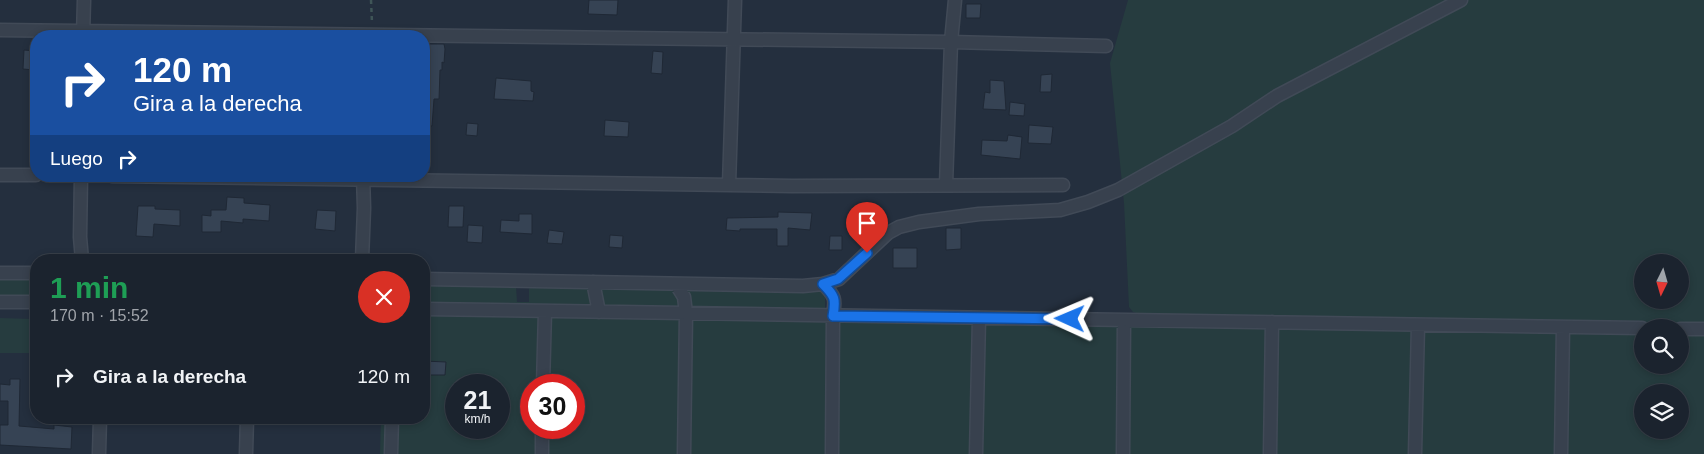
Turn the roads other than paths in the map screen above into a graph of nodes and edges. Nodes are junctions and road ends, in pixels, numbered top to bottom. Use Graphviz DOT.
graph roads {
  1 [pos="84,0"];
  2 [pos="735,0"];
  3 [pos="955,0"];
  4 [pos="1461,0"];
  5 [pos="0,30"];
  6 [pos="83,30"];
  7 [pos="30,31"];
  8 [pos="430,37"];
  9 [pos="734,41"];
  10 [pos="951,42"];
  11 [pos="1106,46"];
  12 [pos="0,175"];
  13 [pos="30,175"];
  14 [pos="430,179"];
  15 [pos="81,182"];
  16 [pos="363,182"];
  17 [pos="729,185"];
  18 [pos="946,185"];
  19 [pos="1063,185"];
  20 [pos="82,254"];
  21 [pos="362,254"];
  22 [pos="0,273"];
  23 [pos="30,273"];
  24 [pos="430,280"];
  25 [pos="593,282"];
  26 [pos="676,284"];
  27 [pos="823,284"];
  28 [pos="0,302"];
  29 [pos="30,302"];
  30 [pos="430,309"];
  31 [pos="545,311"];
  32 [pos="599,312"];
  33 [pos="686,313"];
  34 [pos="833,316"];
  35 [pos="979,318"];
  36 [pos="1124,320"];
  37 [pos="1272,322"];
  38 [pos="1418,325"];
  39 [pos="1563,327"];
  40 [pos="1634,328"];
  41 [pos="1689,329"];
  42 [pos="1704,329"];
  43 [pos="543,374"];
  44 [pos="100,424"];
  45 [pos="247,424"];
  46 [pos="392,424"];
  47 [pos="542,439"];
  48 [pos="99,454"];
  49 [pos="246,454"];
  50 [pos="391,454"];
  51 [pos="542,454"];
  52 [pos="684,454"];
  53 [pos="832,454"];
  54 [pos="976,454"];
  55 [pos="1123,454"];
  56 [pos="1270,454"];
  57 [pos="1415,454"];
  58 [pos="1561,454"];
  1 -- 6 [label="street"];
  2 -- 9 [label="street"];
  3 -- 10 [label="street"];
  4 -- 27 [label="street"];
  5 -- 7 [label="street"];
  8 -- 9 [label="street"];
  9 -- 10 [label="street"];
  9 -- 17 [label="street"];
  10 -- 11 [label="street"];
  10 -- 18 [label="street"];
  12 -- 13 [label="street"];
  14 -- 17 [label="street"];
  15 -- 20 [label="street"];
  16 -- 21 [label="street"];
  17 -- 18 [label="street"];
  18 -- 19 [label="street"];
  22 -- 23 [label="street"];
  24 -- 25 [label="street"];
  25 -- 26 [label="street"];
  25 -- 32 [label="street"];
  26 -- 27 [label="street"];
  26 -- 33 [label="street"];
  27 -- 34 [label="street"];
  28 -- 29 [label="street"];
  30 -- 31 [label="street"];
  31 -- 32 [label="street"];
  31 -- 43 [label="street"];
  32 -- 33 [label="street"];
  33 -- 34 [label="street"];
  33 -- 52 [label="street"];
  34 -- 35 [label="street"];
  34 -- 53 [label="street"];
  35 -- 36 [label="street"];
  35 -- 54 [label="street"];
  36 -- 37 [label="street"];
  36 -- 55 [label="street"];
  37 -- 38 [label="street"];
  37 -- 56 [label="street"];
  38 -- 39 [label="street"];
  38 -- 57 [label="street"];
  39 -- 40 [label="street"];
  39 -- 58 [label="street"];
  41 -- 42 [label="street"];
  44 -- 48 [label="street"];
  45 -- 49 [label="street"];
  46 -- 50 [label="street"];
  47 -- 51 [label="street"];
}
